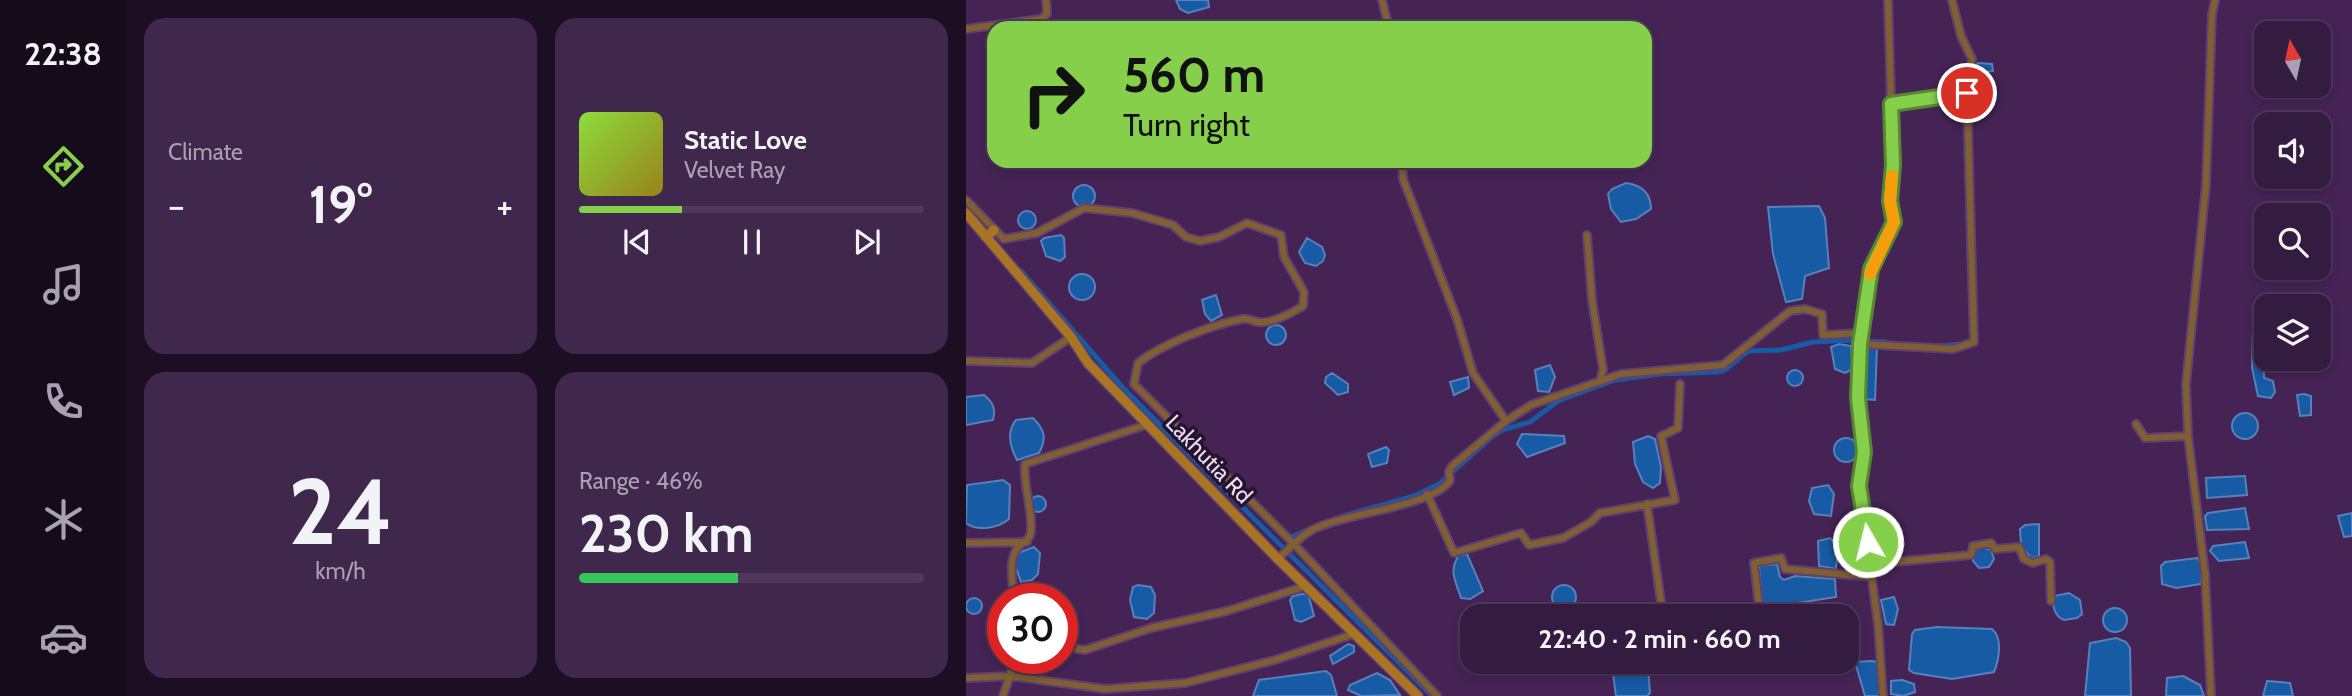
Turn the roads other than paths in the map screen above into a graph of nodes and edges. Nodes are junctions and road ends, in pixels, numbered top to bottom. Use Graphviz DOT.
graph roads {
  1 [pos="1046,0"];
  2 [pos="1382,0"];
  3 [pos="1888,0"];
  4 [pos="1952,0"];
  5 [pos="2215,0"];
  6 [pos="1035,21"];
  7 [pos="1387,21"];
  8 [pos="987,27"];
  9 [pos="966,29"];
  10 [pos="1967,93"];
  11 [pos="1891,104"];
  12 [pos="1402,168"];
  13 [pos="966,200"];
  14 [pos="966,214"];
  15 [pos="994,230"];
  16 [pos="1587,235"];
  17 [pos="986,237"];
  18 [pos="1861,333"];
  19 [pos="1071,337"];
  20 [pos="1860,344"];
  21 [pos="966,361"];
  22 [pos="1600,381"];
  23 [pos="1680,384"];
  24 [pos="1506,421"];
  25 [pos="1149,424"];
  26 [pos="2136,424"];
  27 [pos="2188,436"];
  28 [pos="1427,494"];
  29 [pos="1647,504"];
  30 [pos="1027,542"];
  31 [pos="966,543"];
  32 [pos="1294,544"];
  33 [pos="1278,559"];
  34 [pos="1871,564"];
  35 [pos="1872,577"];
  36 [pos="1013,583"];
  37 [pos="1306,586"];
  38 [pos="2051,601"];
  39 [pos="1661,604"];
  40 [pos="1759,604"];
  41 [pos="1354,634"];
  42 [pos="1078,649"];
  43 [pos="1010,676"];
  44 [pos="966,678"];
  45 [pos="1003,696"];
  46 [pos="1418,696"];
  47 [pos="1437,696"];
  48 [pos="1883,696"];
  49 [pos="2211,696"];
  1 -- 6 [label="street"];
  2 -- 7 [label="street"];
  3 -- 11 [label="street"];
  4 -- 10 [label="street"];
  5 -- 27 [label="street"];
  8 -- 9 [label="street"];
  10 -- 11 [label="street"];
  10 -- 20 [label="street"];
  11 -- 18 [label="street"];
  12 -- 24 [label="street"];
  13 -- 15 [label="street"];
  14 -- 17 [label="street, Lakhutia Rd"];
  15 -- 17 [label="street"];
  15 -- 32 [label="street"];
  16 -- 22 [label="street"];
  17 -- 19 [label="street, Lakhutia Rd"];
  18 -- 20 [label="street"];
  18 -- 22 [label="street"];
  19 -- 21 [label="street"];
  19 -- 25 [label="street, Lakhutia Rd"];
  20 -- 34 [label="street"];
  22 -- 24 [label="street"];
  23 -- 29 [label="street"];
  24 -- 28 [label="street"];
  25 -- 30 [label="street"];
  25 -- 33 [label="street, Lakhutia Rd"];
  26 -- 27 [label="street"];
  27 -- 49 [label="street"];
  28 -- 29 [label="street"];
  28 -- 32 [label="street"];
  29 -- 39 [label="street"];
  30 -- 31 [label="street"];
  30 -- 36 [label="street"];
  32 -- 33 [label="street"];
  32 -- 47 [label="street"];
  33 -- 37 [label="street, Lakhutia Rd"];
  34 -- 35 [label="street"];
  34 -- 38 [label="street"];
  35 -- 40 [label="street"];
  35 -- 48 [label="street"];
  37 -- 41 [label="street, Lakhutia Rd"];
  37 -- 42 [label="street"];
  41 -- 43 [label="street"];
  41 -- 46 [label="street, Lakhutia Rd"];
  43 -- 44 [label="street"];
  43 -- 45 [label="street"];
}
